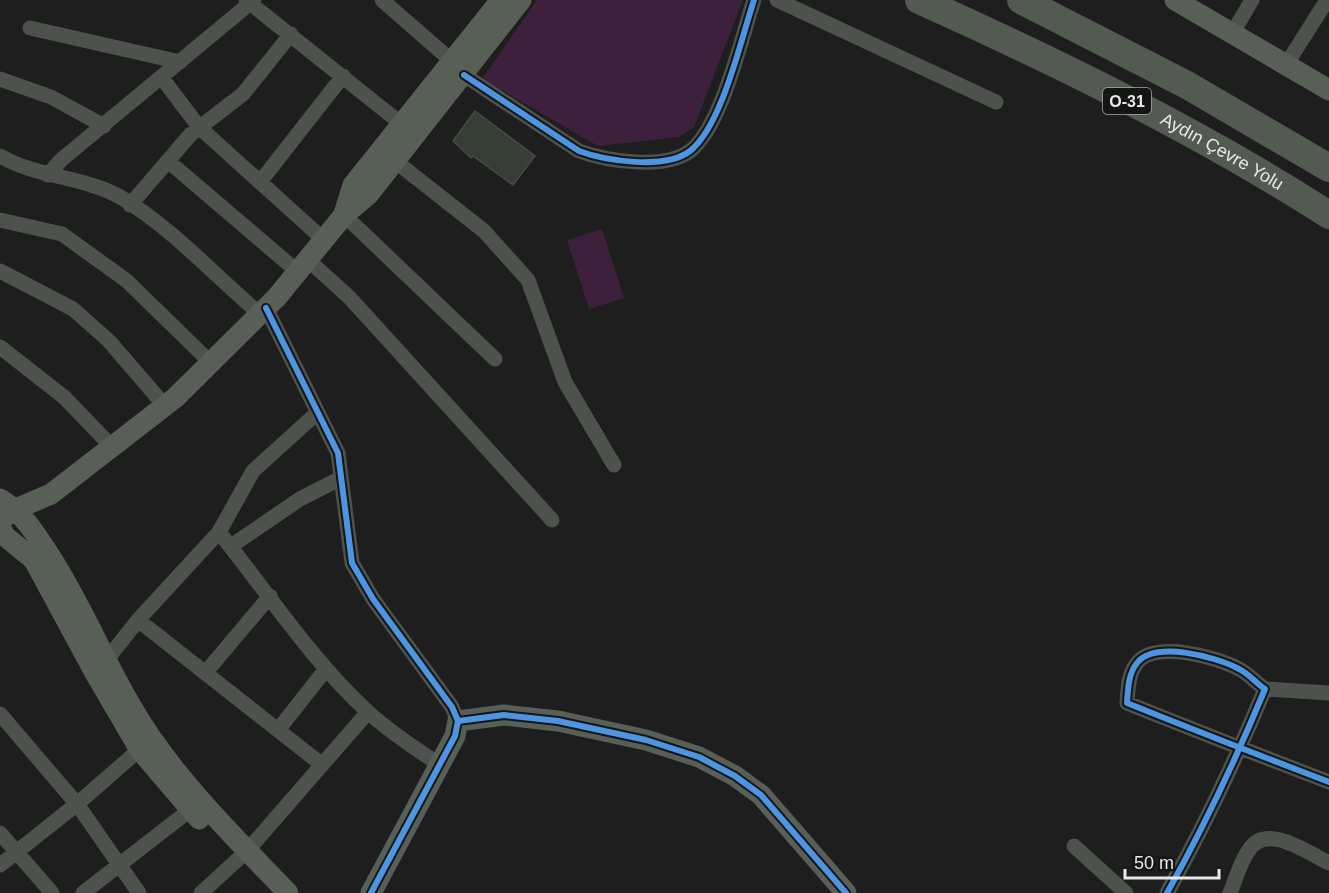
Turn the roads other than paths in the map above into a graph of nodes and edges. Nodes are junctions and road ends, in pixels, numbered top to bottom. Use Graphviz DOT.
graph roads {
  1 [pos="382,0"];
  2 [pos="501,0"];
  3 [pos="521,0"];
  4 [pos="754,0"];
  5 [pos="777,0"];
  6 [pos="919,0"];
  7 [pos="1021,0"];
  8 [pos="1175,0"];
  9 [pos="1252,0"];
  10 [pos="1327,0"];
  11 [pos="250,1"];
  12 [pos="30,28"];
  13 [pos="291,34"];
  14 [pos="1232,34"];
  15 [pos="180,62"];
  16 [pos="1286,65"];
  17 [pos="458,68"];
  18 [pos="343,76"];
  19 [pos="162,78"];
  20 [pos="0,79"];
  21 [pos="1329,90"];
  22 [pos="996,102"];
  23 [pos="403,125"];
  24 [pos="104,126"];
  25 [pos="199,127"];
  26 [pos="0,156"];
  27 [pos="168,161"];
  28 [pos="396,161"];
  29 [pos="1329,168"];
  30 [pos="48,175"];
  31 [pos="260,182"];
  32 [pos="130,205"];
  33 [pos="344,215"];
  34 [pos="1329,215"];
  35 [pos="0,220"];
  36 [pos="324,240"];
  37 [pos="303,266"];
  38 [pos="0,271"];
  39 [pos="263,311"];
  40 [pos="0,347"];
  41 [pos="495,359"];
  42 [pos="211,363"];
  43 [pos="165,406"];
  44 [pos="317,413"];
  45 [pos="113,448"];
  46 [pos="614,465"];
  47 [pos="341,478"];
  48 [pos="51,494"];
  49 [pos="5,509"];
  50 [pos="552,520"];
  51 [pos="0,527"];
  52 [pos="32,528"];
  53 [pos="219,532"];
  54 [pos="231,546"];
  55 [pos="9,549"];
  56 [pos="270,596"];
  57 [pos="138,620"];
  58 [pos="101,666"];
  59 [pos="326,669"];
  60 [pos="206,672"];
  61 [pos="1264,689"];
  62 [pos="1329,693"];
  63 [pos="368,712"];
  64 [pos="0,714"];
  65 [pos="458,721"];
  66 [pos="278,730"];
  67 [pos="146,744"];
  68 [pos="1240,749"];
  69 [pos="321,764"];
  70 [pos="439,764"];
  71 [pos="1329,782"];
  72 [pos="77,804"];
  73 [pos="190,810"];
  74 [pos="0,833"];
  75 [pos="1074,846"];
  76 [pos="17,852"];
  77 [pos="242,856"];
  78 [pos="1329,862"];
  79 [pos="119,864"];
  80 [pos="0,865"];
  81 [pos="52,893"];
  82 [pos="83,893"];
  83 [pos="139,893"];
  84 [pos="201,893"];
  85 [pos="269,893"];
  86 [pos="288,893"];
  87 [pos="371,893"];
  88 [pos="846,893"];
  89 [pos="1126,893"];
  90 [pos="1167,893"];
  91 [pos="1230,893"];
  1 -- 17 [label="street"];
  2 -- 17 [label="main road"];
  3 -- 17 [label="main road"];
  4 -- 17 [label="street"];
  5 -- 22 [label="street"];
  6 -- 34 [label="highway, Aydın Çevre Yolu / O-31"];
  7 -- 29 [label="highway, O-31"];
  8 -- 14 [label="main road"];
  9 -- 14 [label="street"];
  10 -- 16 [label="street"];
  11 -- 13 [label="street"];
  11 -- 15 [label="street"];
  12 -- 15 [label="street"];
  13 -- 18 [label="street"];
  13 -- 25 [label="street"];
  14 -- 16 [label="main road"];
  15 -- 19 [label="street"];
  16 -- 21 [label="main road"];
  17 -- 23 [label="main road"];
  17 -- 28 [label="main road"];
  18 -- 23 [label="street"];
  18 -- 31 [label="street"];
  19 -- 24 [label="street"];
  19 -- 25 [label="street"];
  20 -- 24 [label="street"];
  23 -- 33 [label="main road"];
  24 -- 30 [label="street"];
  25 -- 27 [label="street"];
  25 -- 31 [label="street"];
  26 -- 30 [label="street"];
  27 -- 32 [label="street"];
  27 -- 37 [label="street"];
  28 -- 33 [label="main road"];
  28 -- 46 [label="street"];
  30 -- 32 [label="street"];
  31 -- 36 [label="street"];
  32 -- 39 [label="street"];
  33 -- 36 [label="main road"];
  33 -- 41 [label="street"];
  35 -- 42 [label="street"];
  36 -- 37 [label="main road"];
  37 -- 39 [label="main road"];
  37 -- 50 [label="street"];
  38 -- 43 [label="street"];
  39 -- 42 [label="main road"];
  39 -- 44 [label="street"];
  40 -- 45 [label="street"];
  42 -- 43 [label="main road"];
  43 -- 45 [label="main road"];
  44 -- 47 [label="street"];
  44 -- 53 [label="street"];
  45 -- 48 [label="main road"];
  47 -- 54 [label="street"];
  47 -- 65 [label="street"];
  48 -- 49 [label="main road"];
  48 -- 52 [label="main road"];
  49 -- 52 [label="main road"];
  51 -- 55 [label="main road"];
  52 -- 55 [label="main road"];
  52 -- 58 [label="main road"];
  53 -- 54 [label="street"];
  53 -- 57 [label="street"];
  54 -- 56 [label="street"];
  55 -- 58 [label="main road"];
  56 -- 59 [label="street"];
  56 -- 60 [label="street"];
  57 -- 58 [label="street"];
  57 -- 60 [label="street"];
  58 -- 67 [label="main road"];
  59 -- 63 [label="street"];
  59 -- 66 [label="street"];
  60 -- 66 [label="street"];
  61 -- 62 [label="street"];
  61 -- 68 [label="street"];
  61 -- 68 [label="street"];
  63 -- 69 [label="street"];
  63 -- 70 [label="street"];
  64 -- 72 [label="street"];
  65 -- 70 [label="main road"];
  65 -- 88 [label="main road"];
  66 -- 69 [label="street"];
  67 -- 72 [label="street"];
  67 -- 73 [label="main road"];
  67 -- 77 [label="main road"];
  68 -- 71 [label="street"];
  68 -- 90 [label="street"];
  69 -- 77 [label="street"];
  70 -- 87 [label="main road"];
  72 -- 76 [label="street"];
  72 -- 79 [label="street"];
  73 -- 77 [label="main road"];
  73 -- 79 [label="street"];
  74 -- 76 [label="street"];
  75 -- 89 [label="street"];
  76 -- 80 [label="street"];
  76 -- 81 [label="street"];
  77 -- 84 [label="street"];
  77 -- 85 [label="main road"];
  77 -- 86 [label="main road"];
  78 -- 91 [label="street"];
  79 -- 82 [label="street"];
  79 -- 83 [label="street"];
}
